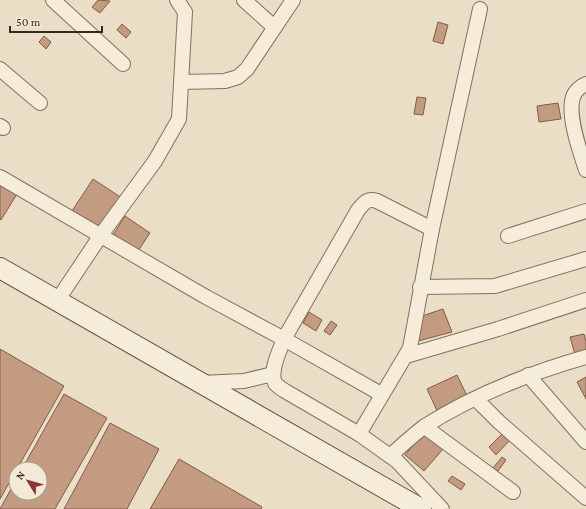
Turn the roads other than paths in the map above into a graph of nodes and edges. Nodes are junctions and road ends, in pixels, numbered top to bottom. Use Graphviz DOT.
graph roads {
  1 [pos="53,0"];
  2 [pos="178,0"];
  3 [pos="244,0"];
  4 [pos="292,0"];
  5 [pos="480,10"];
  6 [pos="274,27"];
  7 [pos="122,64"];
  8 [pos="0,69"];
  9 [pos="182,82"];
  10 [pos="586,84"];
  11 [pos="40,103"];
  12 [pos="586,170"];
  13 [pos="0,177"];
  14 [pos="586,211"];
  15 [pos="432,229"];
  16 [pos="101,235"];
  17 [pos="508,236"];
  18 [pos="586,259"];
  19 [pos="1,268"];
  20 [pos="420,287"];
  21 [pos="586,300"];
  22 [pos="56,301"];
  23 [pos="284,339"];
  24 [pos="406,356"];
  25 [pos="586,357"];
  26 [pos="273,374"];
  27 [pos="528,375"];
  28 [pos="200,383"];
  29 [pos="381,394"];
  30 [pos="476,399"];
  31 [pos="425,427"];
  32 [pos="359,434"];
  33 [pos="586,442"];
  34 [pos="390,456"];
  35 [pos="513,492"];
  36 [pos="586,498"];
  37 [pos="421,509"];
  38 [pos="442,509"];
  1 -- 7 [label="street"];
  2 -- 9 [label="street"];
  3 -- 6 [label="street"];
  4 -- 6 [label="street"];
  5 -- 15 [label="street"];
  6 -- 9 [label="street"];
  8 -- 11 [label="street"];
  9 -- 16 [label="street"];
  10 -- 12 [label="street"];
  13 -- 16 [label="street"];
  14 -- 17 [label="street"];
  15 -- 20 [label="street"];
  15 -- 23 [label="street"];
  16 -- 22 [label="street"];
  16 -- 23 [label="street"];
  18 -- 20 [label="street"];
  19 -- 22 [label="street"];
  20 -- 24 [label="street"];
  21 -- 24 [label="street"];
  22 -- 28 [label="street"];
  23 -- 26 [label="street"];
  23 -- 29 [label="street"];
  24 -- 29 [label="street"];
  25 -- 27 [label="street"];
  26 -- 28 [label="street"];
  26 -- 32 [label="street"];
  27 -- 30 [label="street"];
  27 -- 33 [label="street"];
  28 -- 37 [label="street"];
  29 -- 32 [label="street"];
  30 -- 31 [label="street"];
  30 -- 36 [label="street"];
  31 -- 34 [label="street"];
  31 -- 35 [label="street"];
  32 -- 34 [label="street"];
  34 -- 38 [label="street"];
}
